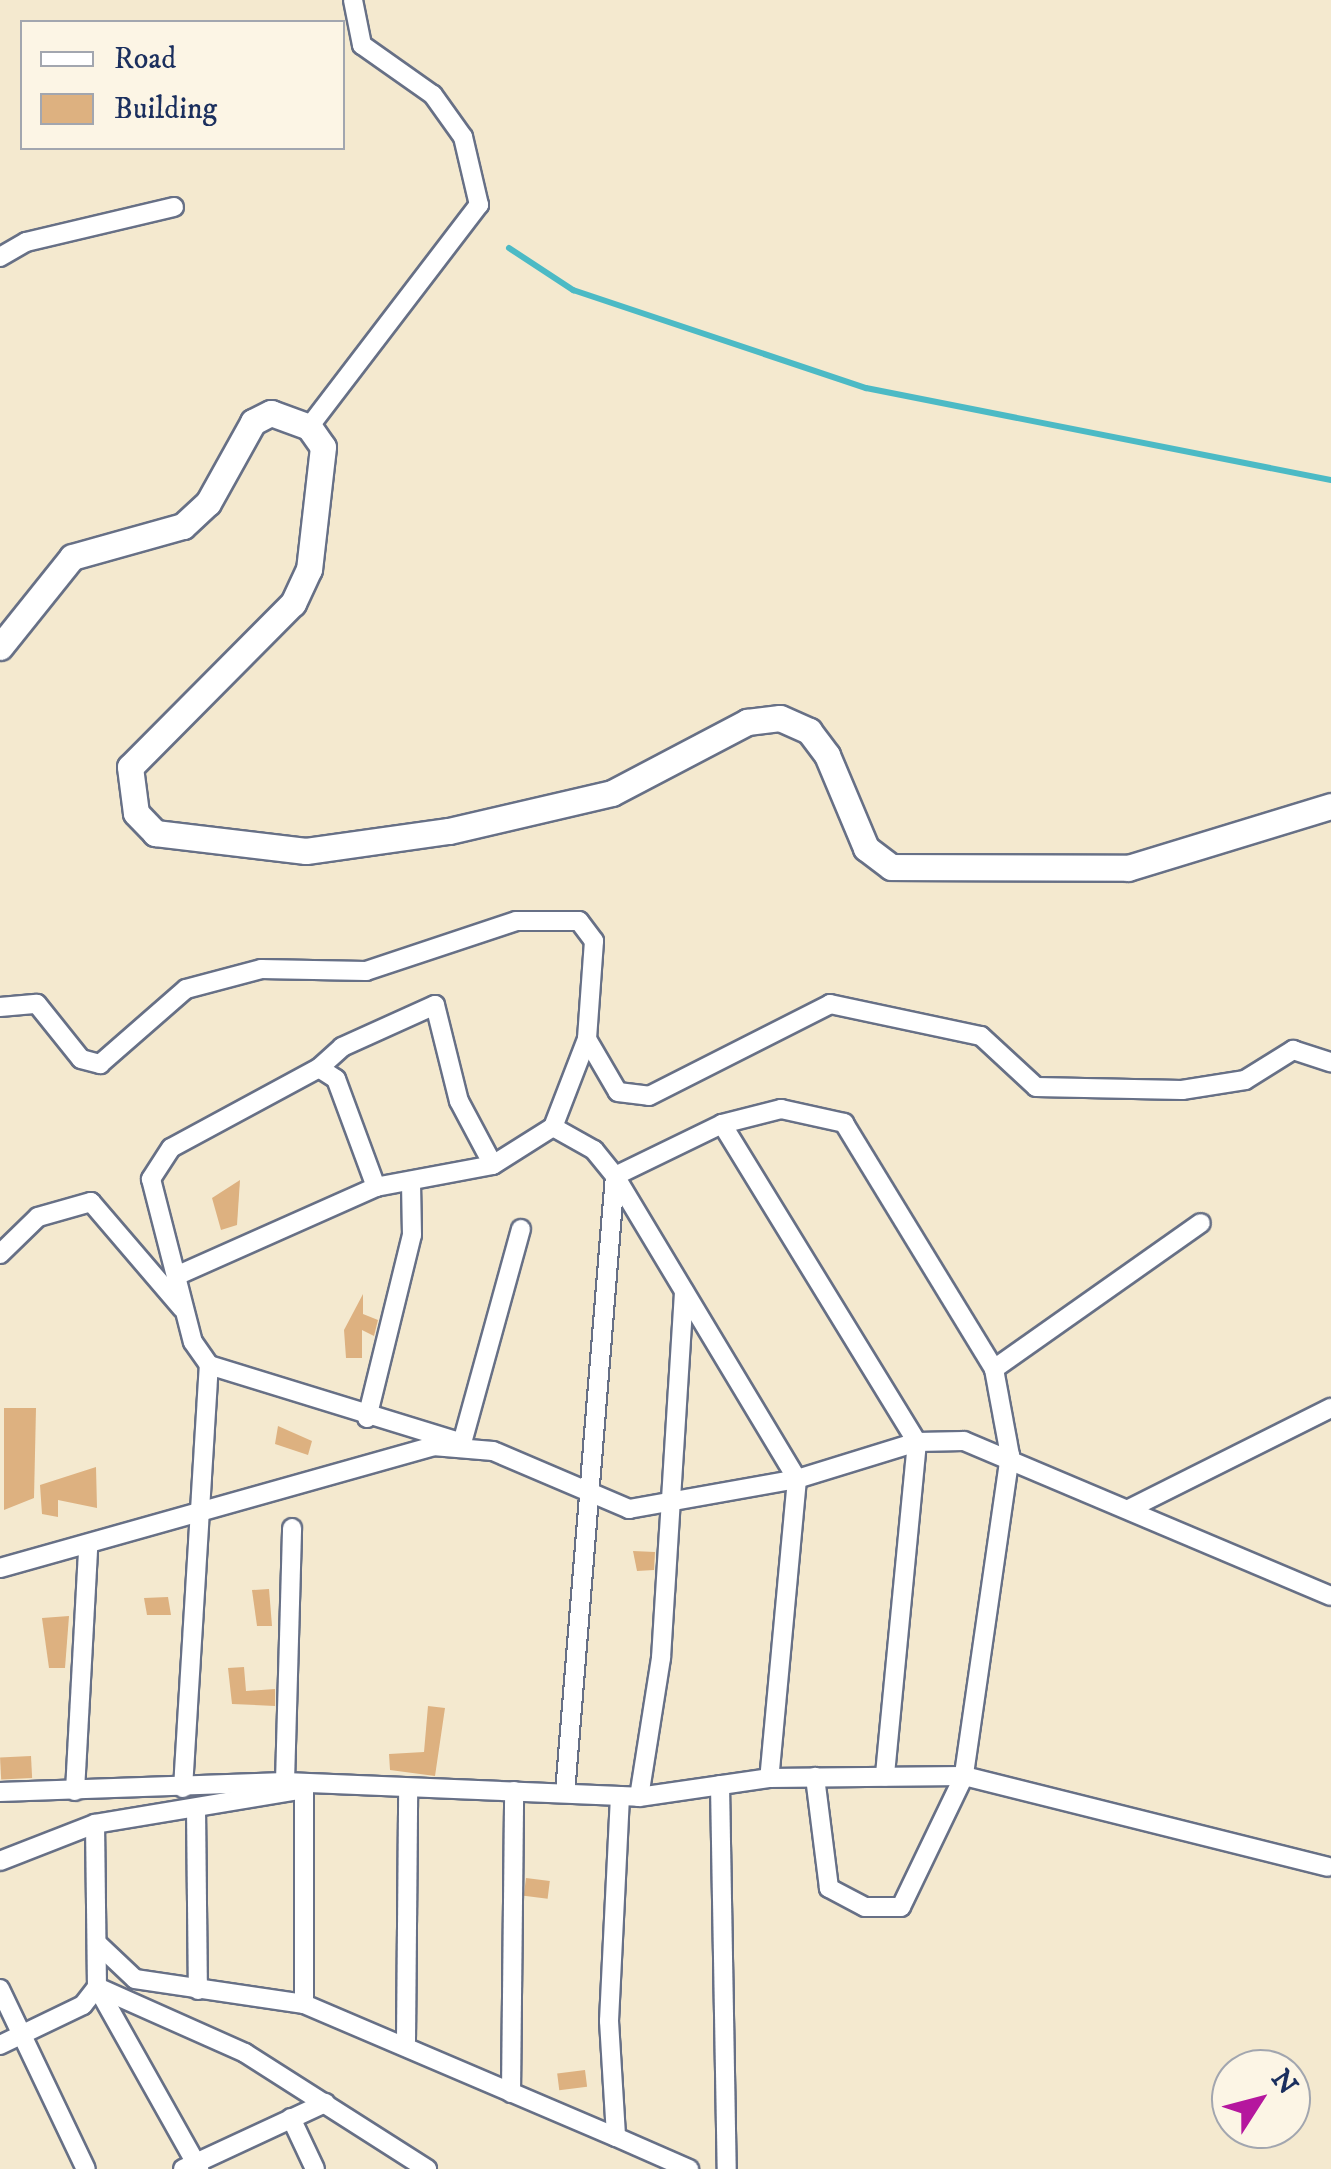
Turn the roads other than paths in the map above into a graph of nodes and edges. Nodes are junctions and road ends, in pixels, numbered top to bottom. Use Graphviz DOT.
graph roads {
  1 [pos="354,0"];
  2 [pos="174,207"];
  3 [pos="0,257"];
  4 [pos="309,426"];
  5 [pos="0,647"];
  6 [pos="1331,806"];
  7 [pos="0,1007"];
  8 [pos="587,1039"];
  9 [pos="1331,1062"];
  10 [pos="319,1068"];
  11 [pos="722,1124"];
  12 [pos="553,1127"];
  13 [pos="493,1165"];
  14 [pos="615,1176"];
  15 [pos="410,1185"];
  16 [pos="376,1187"];
  17 [pos="1202,1223"];
  18 [pos="521,1229"];
  19 [pos="0,1254"];
  20 [pos="176,1276"];
  21 [pos="684,1292"];
  22 [pos="186,1313"];
  23 [pos="209,1365"];
  24 [pos="994,1369"];
  25 [pos="1331,1408"];
  26 [pos="366,1418"];
  27 [pos="462,1442"];
  28 [pos="916,1442"];
  29 [pos="1010,1455"];
  30 [pos="797,1480"];
  31 [pos="594,1500"];
  32 [pos="670,1504"];
  33 [pos="1131,1508"];
  34 [pos="196,1518"];
  35 [pos="292,1528"];
  36 [pos="88,1548"];
  37 [pos="0,1568"];
  38 [pos="1331,1596"];
  39 [pos="885,1776"];
  40 [pos="964,1776"];
  41 [pos="815,1777"];
  42 [pos="769,1778"];
  43 [pos="285,1782"];
  44 [pos="720,1785"];
  45 [pos="183,1788"];
  46 [pos="408,1788"];
  47 [pos="304,1789"];
  48 [pos="76,1791"];
  49 [pos="514,1791"];
  50 [pos="0,1792"];
  51 [pos="565,1794"];
  52 [pos="620,1796"];
  53 [pos="639,1797"];
  54 [pos="196,1808"];
  55 [pos="95,1824"];
  56 [pos="0,1861"];
  57 [pos="1328,1867"];
  58 [pos="98,1944"];
  59 [pos="97,1986"];
  60 [pos="0,1989"];
  61 [pos="198,1990"];
  62 [pos="304,2004"];
  63 [pos="23,2034"];
  64 [pos="406,2041"];
  65 [pos="0,2046"];
  66 [pos="511,2093"];
  67 [pos="324,2104"];
  68 [pos="292,2118"];
  69 [pos="616,2136"];
  70 [pos="192,2167"];
  71 [pos="86,2169"];
  72 [pos="315,2169"];
  73 [pos="427,2169"];
  74 [pos="689,2169"];
  75 [pos="726,2169"];
  1 -- 4 [label="street"];
  2 -- 3 [label="street"];
  4 -- 5 [label="main road"];
  4 -- 6 [label="main road"];
  7 -- 8 [label="street"];
  8 -- 9 [label="street"];
  8 -- 12 [label="street"];
  10 -- 13 [label="street"];
  10 -- 16 [label="street"];
  10 -- 20 [label="street"];
  11 -- 14 [label="street"];
  11 -- 24 [label="street"];
  11 -- 28 [label="street"];
  12 -- 13 [label="street"];
  12 -- 14 [label="street"];
  13 -- 15 [label="street"];
  14 -- 21 [label="street"];
  14 -- 31 [label="street"];
  15 -- 16 [label="street"];
  15 -- 26 [label="street"];
  16 -- 20 [label="street"];
  17 -- 24 [label="street"];
  18 -- 27 [label="street"];
  19 -- 22 [label="street"];
  20 -- 22 [label="street"];
  21 -- 30 [label="street"];
  21 -- 32 [label="street"];
  22 -- 23 [label="street"];
  23 -- 26 [label="street"];
  23 -- 34 [label="street"];
  24 -- 29 [label="street"];
  25 -- 33 [label="street"];
  26 -- 27 [label="street"];
  27 -- 31 [label="street"];
  27 -- 34 [label="street"];
  28 -- 29 [label="street"];
  28 -- 30 [label="street"];
  28 -- 39 [label="street"];
  29 -- 33 [label="street"];
  29 -- 40 [label="street"];
  30 -- 32 [label="street"];
  30 -- 42 [label="street"];
  31 -- 32 [label="street"];
  31 -- 51 [label="street"];
  32 -- 53 [label="street"];
  33 -- 38 [label="street"];
  34 -- 36 [label="street"];
  34 -- 45 [label="street"];
  35 -- 43 [label="street"];
  36 -- 37 [label="street"];
  36 -- 48 [label="street"];
  39 -- 40 [label="street"];
  39 -- 41 [label="street"];
  40 -- 41 [label="street"];
  40 -- 57 [label="street"];
  41 -- 42 [label="street"];
  42 -- 44 [label="street"];
  43 -- 45 [label="street"];
  43 -- 47 [label="street"];
  44 -- 53 [label="street"];
  44 -- 75 [label="street"];
  45 -- 48 [label="street"];
  46 -- 47 [label="street"];
  46 -- 49 [label="street"];
  46 -- 64 [label="street"];
  47 -- 54 [label="street"];
  47 -- 62 [label="street"];
  48 -- 50 [label="street"];
  49 -- 51 [label="street"];
  49 -- 66 [label="street"];
  51 -- 52 [label="street"];
  52 -- 53 [label="street"];
  52 -- 69 [label="street"];
  54 -- 55 [label="street"];
  54 -- 61 [label="street"];
  55 -- 56 [label="street"];
  55 -- 58 [label="street"];
  58 -- 59 [label="street"];
  58 -- 61 [label="street"];
  59 -- 63 [label="street"];
  59 -- 67 [label="street"];
  59 -- 70 [label="street"];
  60 -- 63 [label="street"];
  61 -- 62 [label="street"];
  62 -- 64 [label="street"];
  63 -- 65 [label="street"];
  63 -- 71 [label="street"];
  64 -- 66 [label="street"];
  66 -- 69 [label="street"];
  67 -- 68 [label="street"];
  67 -- 73 [label="street"];
  68 -- 70 [label="street"];
  68 -- 72 [label="street"];
  69 -- 74 [label="street"];
}
